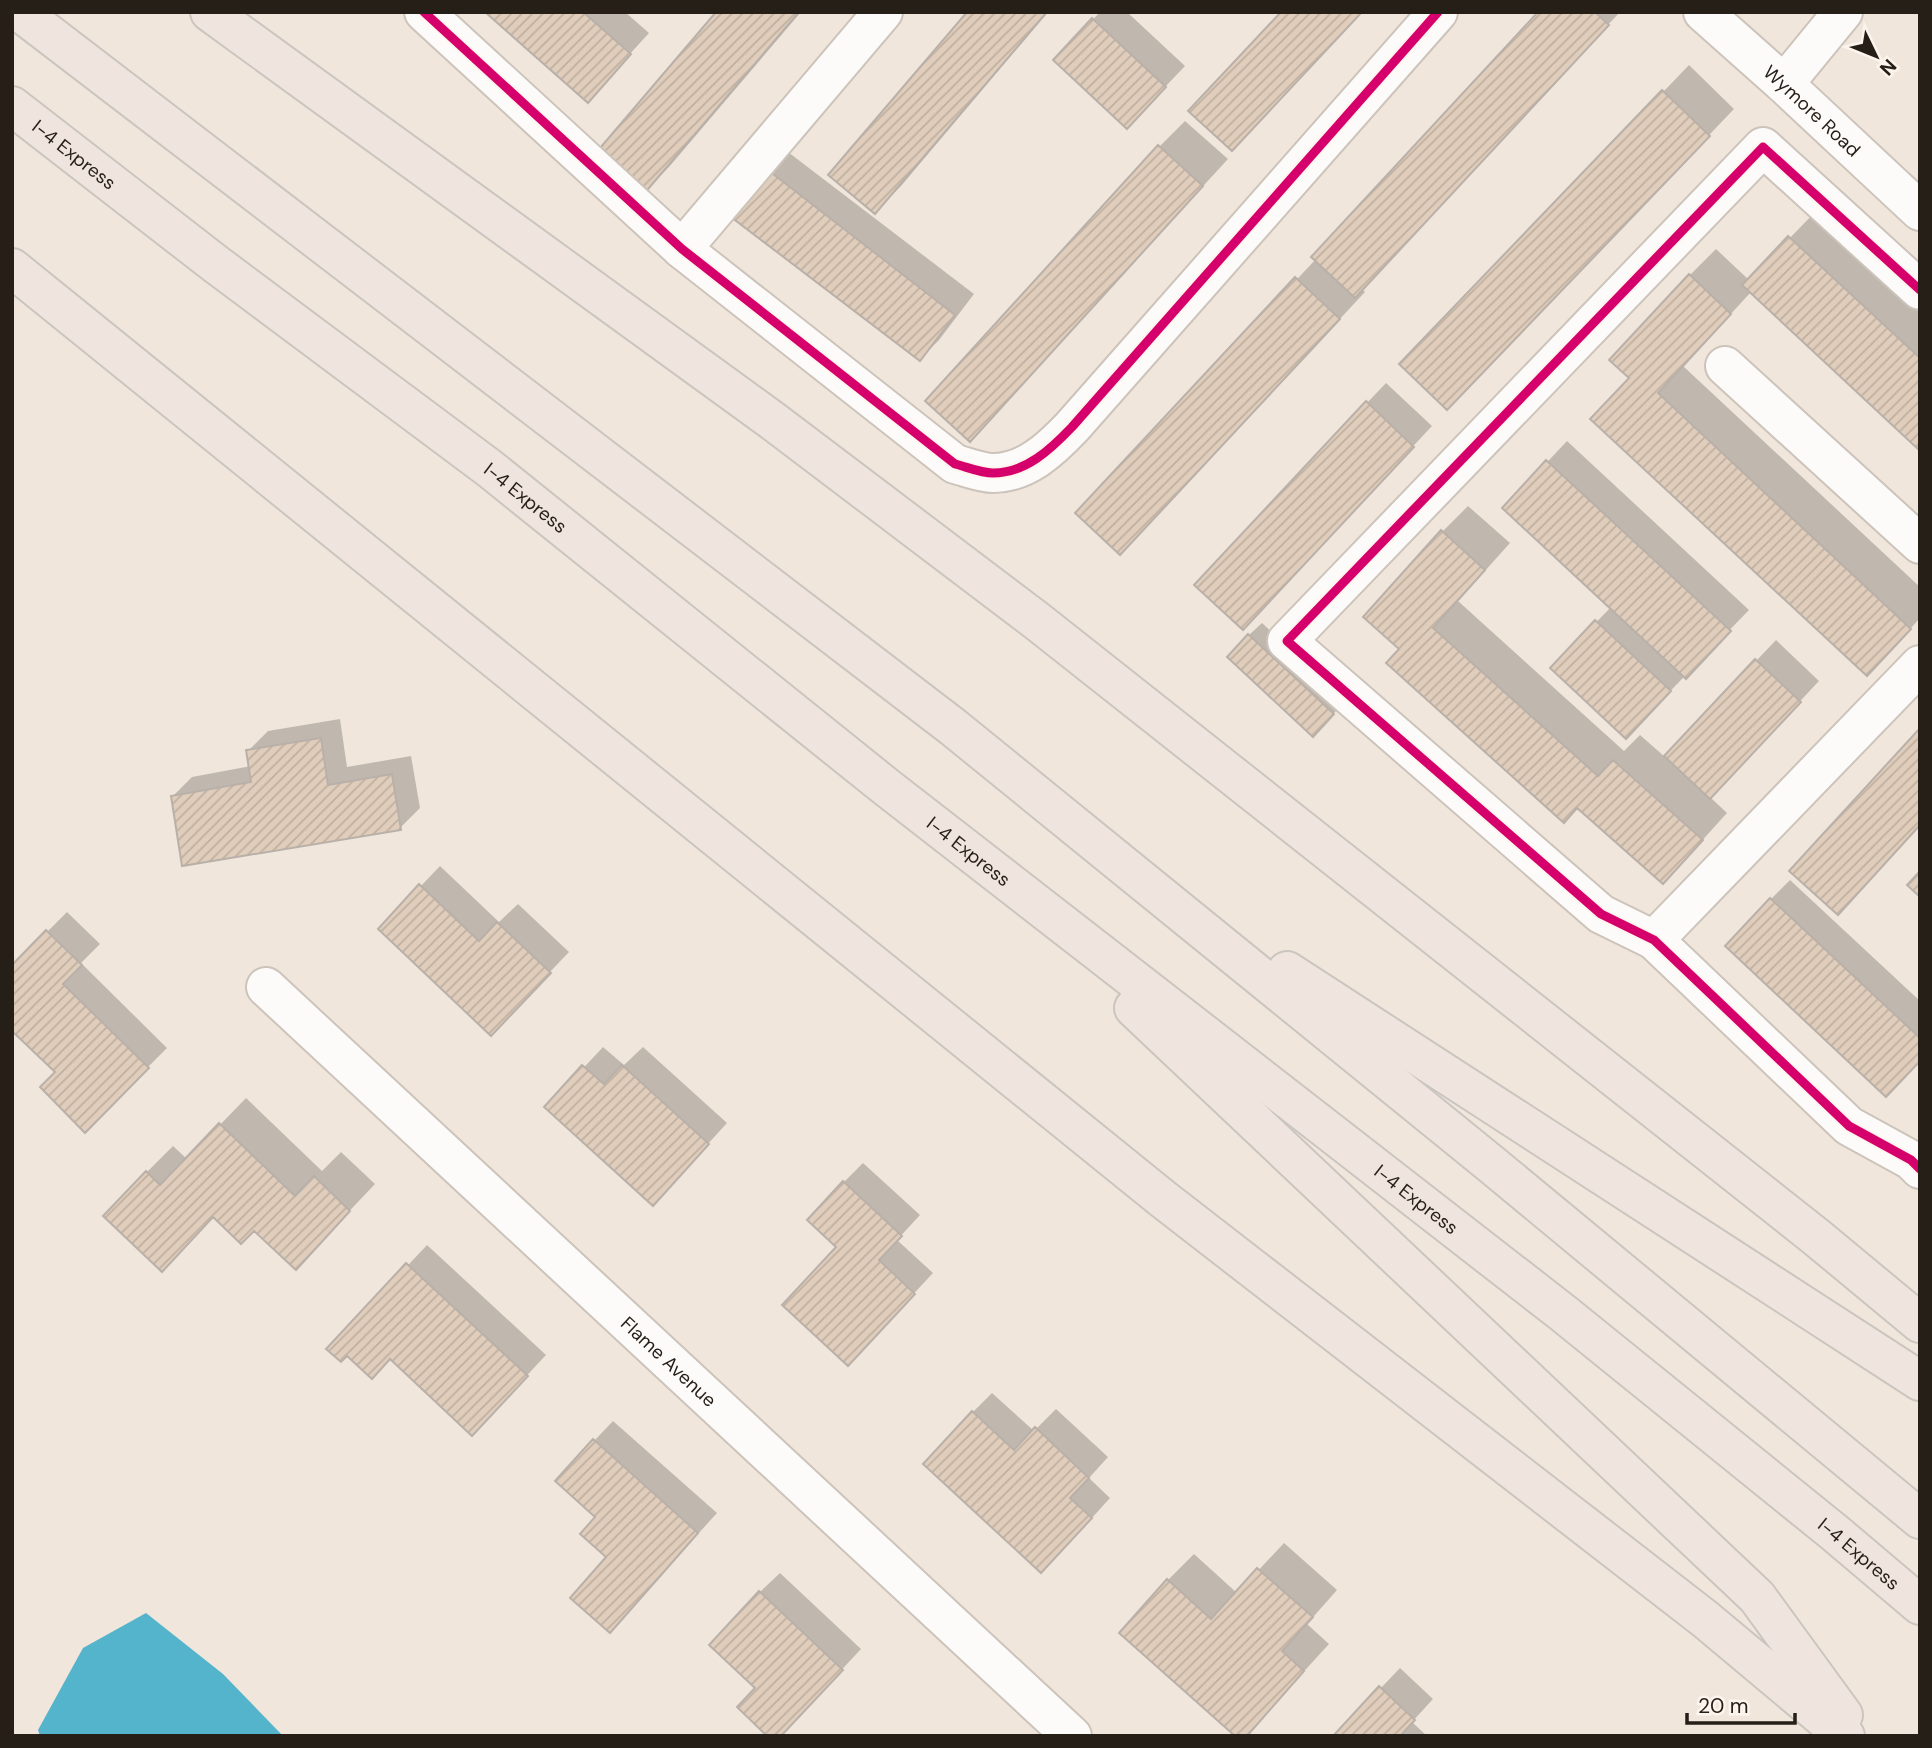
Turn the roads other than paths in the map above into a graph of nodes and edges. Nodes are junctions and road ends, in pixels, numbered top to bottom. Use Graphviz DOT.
graph roads {
  1 [pos="20,12"];
  2 [pos="210,12"];
  3 [pos="424,12"];
  4 [pos="883,12"];
  5 [pos="1438,12"];
  6 [pos="1703,12"];
  7 [pos="1843,12"];
  8 [pos="1784,84"];
  9 [pos="12,107"];
  10 [pos="1920,211"];
  11 [pos="682,249"];
  12 [pos="12,268"];
  13 [pos="1920,290"];
  14 [pos="1725,366"];
  15 [pos="1920,544"];
  16 [pos="1920,665"];
  17 [pos="970,852"];
  18 [pos="1119,862"];
  19 [pos="1654,940"];
  20 [pos="265,987"];
  21 [pos="1917,1160"];
  22 [pos="1920,1323"];
  23 [pos="1920,1381"];
  24 [pos="1920,1519"];
  25 [pos="1920,1605"];
  26 [pos="1072,1736"];
  27 [pos="1845,1736"];
  28 [pos="1858,1736"];
  1 -- 18 [label="highway"];
  2 -- 22 [label="highway"];
  3 -- 11 [label="street"];
  4 -- 11 [label="street"];
  5 -- 11 [label="street"];
  6 -- 8 [label="street, Wymore Road"];
  7 -- 8 [label="street"];
  8 -- 10 [label="street, Wymore Road"];
  9 -- 17 [label="highway, I-4 Express"];
  12 -- 27 [label="highway"];
  13 -- 19 [label="street"];
  14 -- 15 [label="street"];
  16 -- 19 [label="street"];
  17 -- 25 [label="highway, I-4 Express"];
  17 -- 28 [label="highway"];
  18 -- 23 [label="highway"];
  18 -- 24 [label="highway"];
  19 -- 21 [label="street"];
  20 -- 26 [label="street, Flame Avenue"];
}
